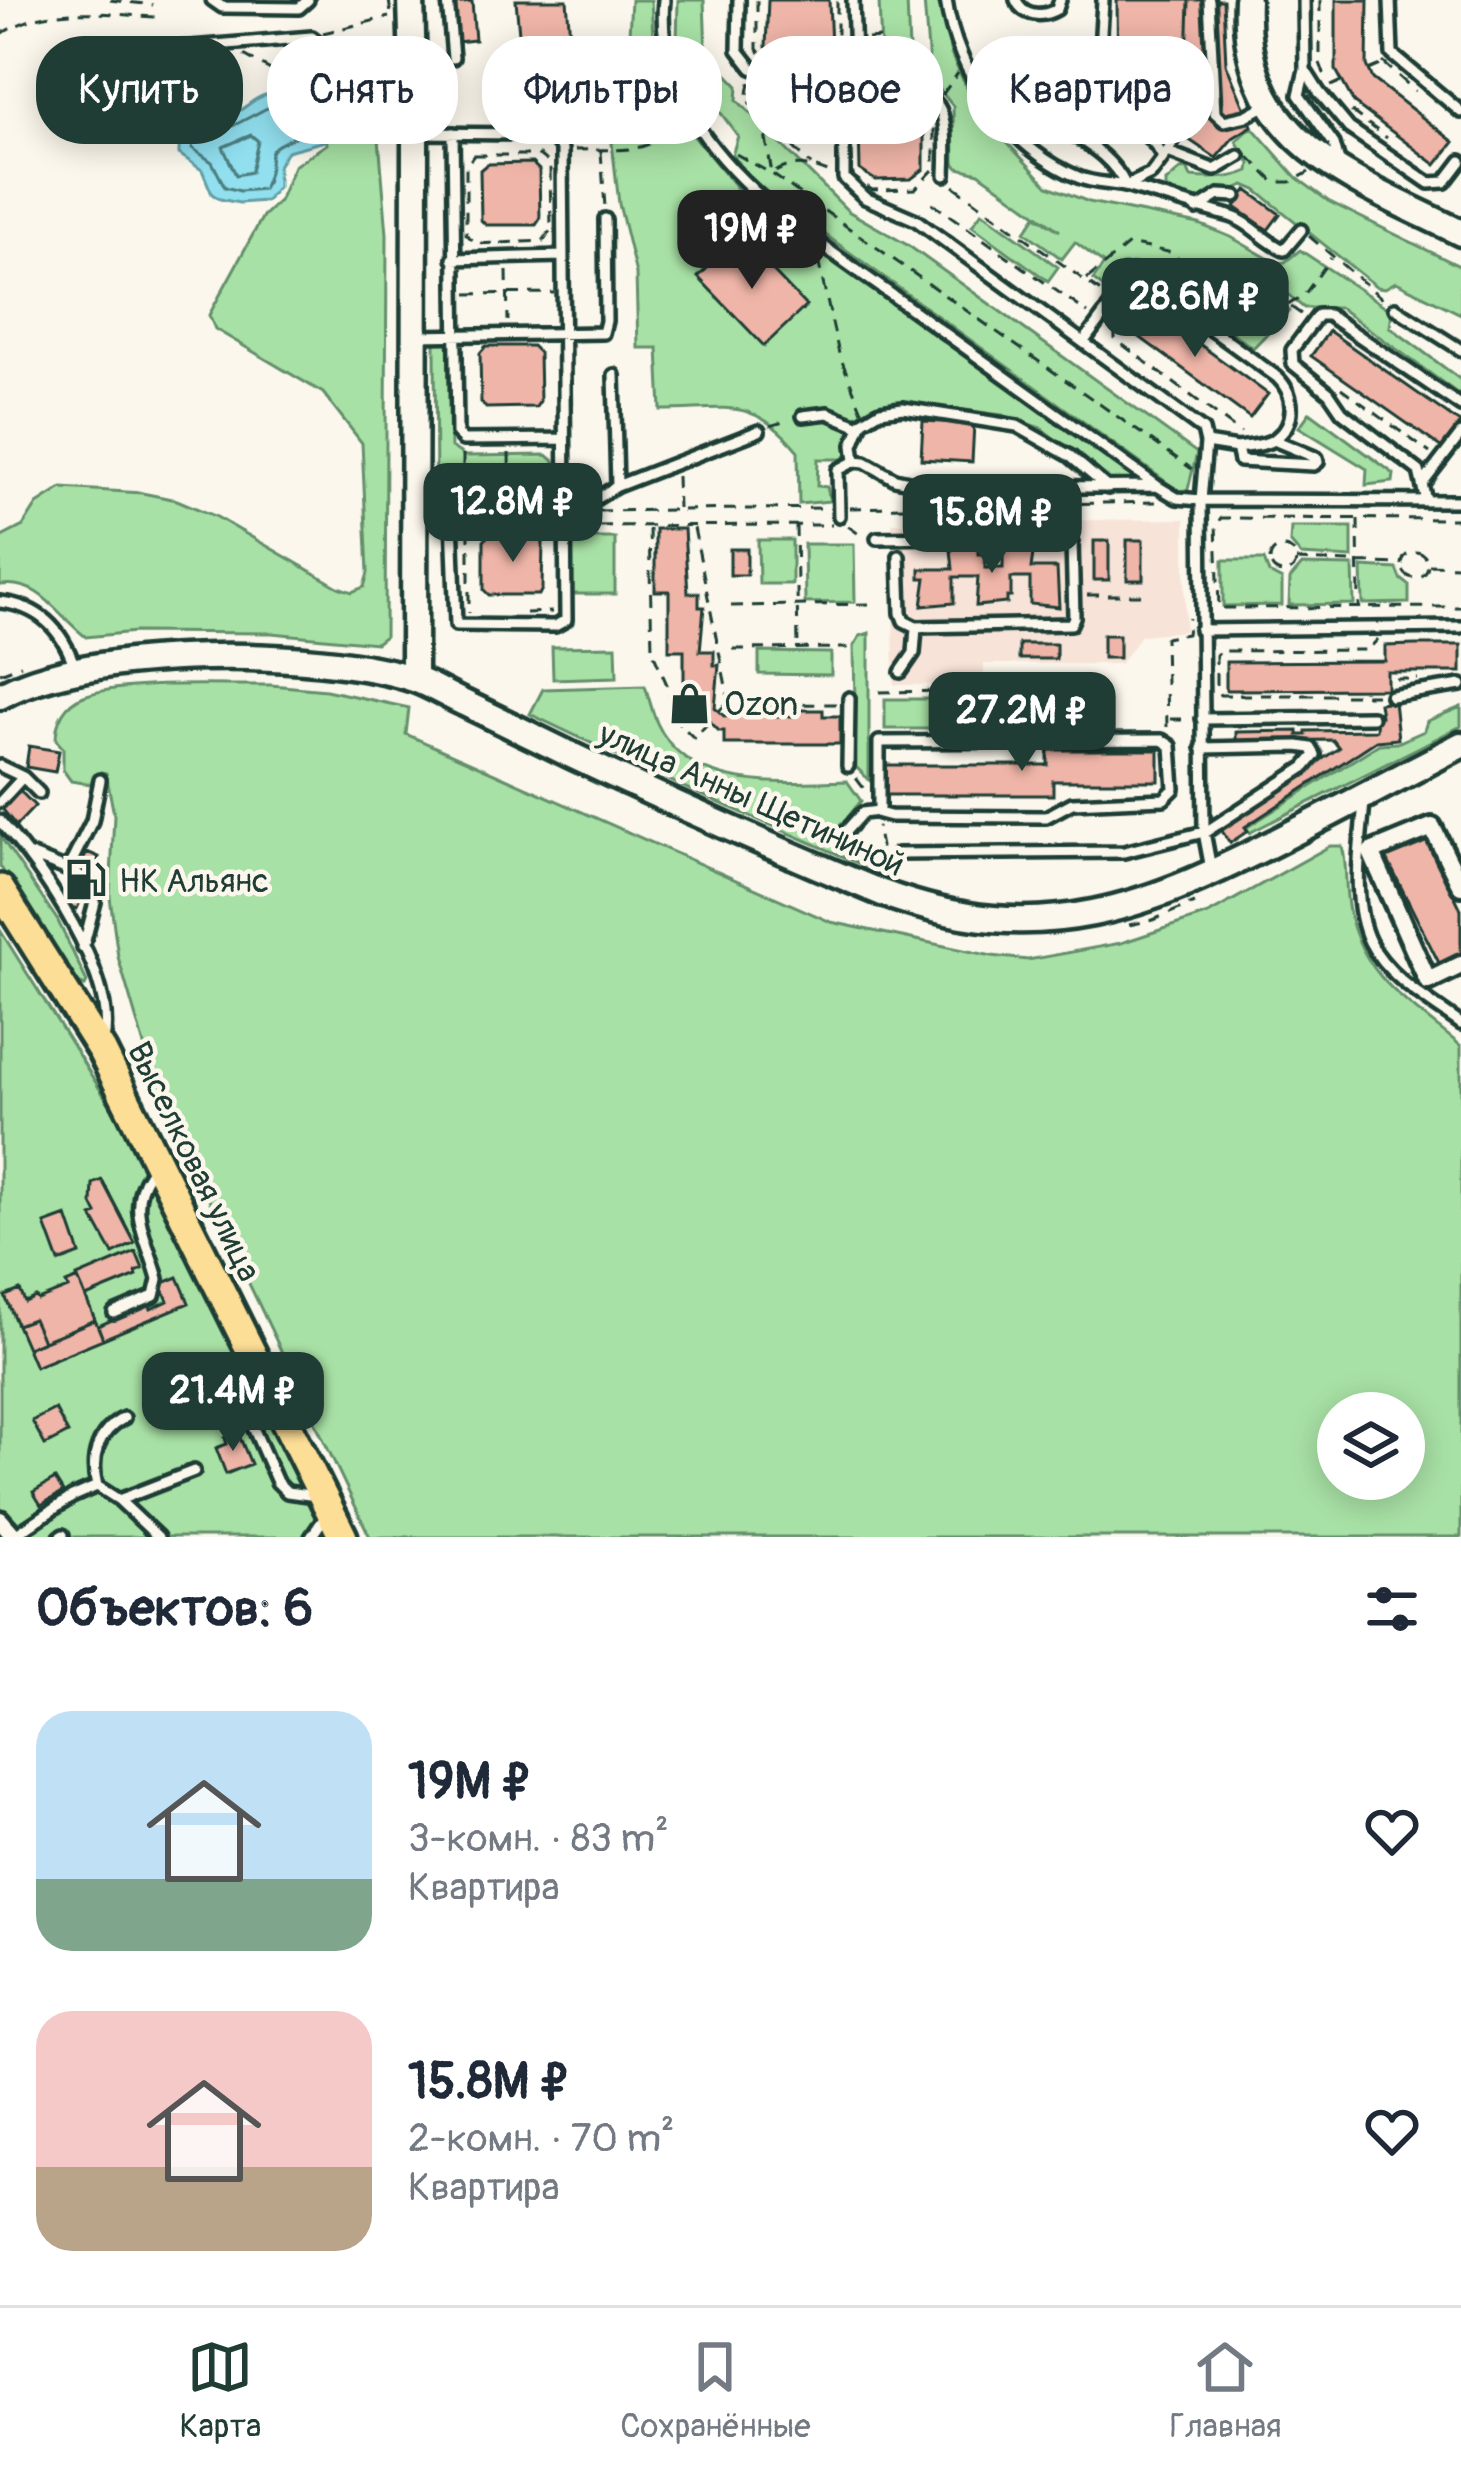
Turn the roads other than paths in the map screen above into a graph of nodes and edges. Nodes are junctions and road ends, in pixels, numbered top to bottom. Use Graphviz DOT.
graph roads {
  1 [pos="212,0"];
  2 [pos="308,0"];
  3 [pos="411,0"];
  4 [pos="448,0"];
  5 [pos="664,0"];
  6 [pos="739,0"];
  7 [pos="853,0"];
  8 [pos="946,0"];
  9 [pos="1016,0"];
  10 [pos="1060,0"];
  11 [pos="1103,0"];
  12 [pos="1209,0"];
  13 [pos="1247,0"];
  14 [pos="1304,0"];
  15 [pos="1390,0"];
  16 [pos="412,36"];
  17 [pos="451,36"];
  18 [pos="854,36"];
  19 [pos="1102,36"];
  20 [pos="746,60"];
  21 [pos="1305,70"];
  22 [pos="1267,105"];
  23 [pos="943,112"];
  24 [pos="1461,112"];
  25 [pos="458,133"];
  26 [pos="415,144"];
  27 [pos="453,144"];
  28 [pos="844,144"];
  29 [pos="1090,144"];
  30 [pos="1156,144"];
  31 [pos="1171,144"];
  32 [pos="1165,155"];
  33 [pos="1239,156"];
  34 [pos="1461,161"];
  35 [pos="1340,173"];
  36 [pos="945,175"];
  37 [pos="1126,186"];
  38 [pos="1236,196"];
  39 [pos="1197,209"];
  40 [pos="605,219"];
  41 [pos="1304,233"];
  42 [pos="1461,233"];
  43 [pos="563,256"];
  44 [pos="453,259"];
  45 [pos="1395,308"];
  46 [pos="454,335"];
  47 [pos="563,335"];
  48 [pos="416,336"];
  49 [pos="1085,340"];
  50 [pos="1461,350"];
  51 [pos="614,375"];
  52 [pos="1461,406"];
  53 [pos="803,416"];
  54 [pos="862,422"];
  55 [pos="759,431"];
  56 [pos="1461,434"];
  57 [pos="564,439"];
  58 [pos="1274,440"];
  59 [pos="1206,443"];
  60 [pos="1237,448"];
  61 [pos="855,460"];
  62 [pos="1424,482"];
  63 [pos="617,486"];
  64 [pos="1157,486"];
  65 [pos="1108,488"];
  66 [pos="1201,500"];
  67 [pos="1426,501"];
  68 [pos="1461,501"];
  69 [pos="838,512"];
  70 [pos="567,516"];
  71 [pos="453,517"];
  72 [pos="877,538"];
  73 [pos="898,556"];
  74 [pos="0,602"];
  75 [pos="916,627"];
  76 [pos="1461,627"];
  77 [pos="1200,630"];
  78 [pos="75,668"];
  79 [pos="901,672"];
  80 [pos="414,680"];
  81 [pos="1461,685"];
  82 [pos="1391,695"];
  83 [pos="0,696"];
  84 [pos="849,701"];
  85 [pos="1372,717"];
  86 [pos="1202,718"];
  87 [pos="1461,745"];
  88 [pos="1202,748"];
  89 [pos="0,766"];
  90 [pos="848,766"];
  91 [pos="23,778"];
  92 [pos="100,780"];
  93 [pos="39,793"];
  94 [pos="1365,796"];
  95 [pos="0,802"];
  96 [pos="879,811"];
  97 [pos="0,821"];
  98 [pos="845,832"];
  99 [pos="1204,832"];
  100 [pos="897,854"];
  101 [pos="30,855"];
  102 [pos="88,882"];
  103 [pos="1209,885"];
  104 [pos="1461,886"];
  105 [pos="0,889"];
  106 [pos="0,908"];
  107 [pos="83,948"];
  108 [pos="1461,964"];
  109 [pos="1461,1024"];
  110 [pos="102,1051"];
  111 [pos="148,1174"];
  112 [pos="114,1313"];
  113 [pos="252,1384"];
  114 [pos="124,1418"];
  115 [pos="232,1428"];
  116 [pos="194,1471"];
  117 [pos="97,1486"];
  118 [pos="119,1500"];
  119 [pos="0,1520"];
  120 [pos="327,1533"];
  121 [pos="13,1536"];
  122 [pos="158,1537"];
  1 -- 2 [label="lane"];
  3 -- 16 [label="main road"];
  4 -- 17 [label="lane"];
  5 -- 64 [label="lane"];
  6 -- 20 [label="lane"];
  7 -- 18 [label="lane"];
  8 -- 37 [label="lane"];
  9 -- 10 [label="lane"];
  11 -- 19 [label="lane"];
  12 -- 22 [label="lane"];
  13 -- 22 [label="main road"];
  14 -- 21 [label="lane"];
  15 -- 24 [label="lane"];
  21 -- 34 [label="lane"];
  21 -- 35 [label="lane"];
  22 -- 35 [label="main road"];
  23 -- 36 [label="lane"];
  25 -- 43 [label="lane"];
  26 -- 48 [label="main road"];
  27 -- 44 [label="lane"];
  28 -- 49 [label="lane"];
  29 -- 37 [label="lane"];
  30 -- 32 [label="lane"];
  31 -- 32 [label="lane"];
  32 -- 33 [label="lane"];
  32 -- 37 [label="lane"];
  35 -- 42 [label="main road"];
  37 -- 39 [label="lane"];
  38 -- 39 [label="lane"];
  39 -- 41 [label="lane"];
  40 -- 47 [label="lane"];
  43 -- 44 [label="lane"];
  43 -- 47 [label="lane"];
  44 -- 46 [label="lane"];
  45 -- 50 [label="lane"];
  46 -- 47 [label="lane"];
  46 -- 48 [label="lane"];
  46 -- 57 [label="lane"];
  47 -- 57 [label="lane"];
  48 -- 80 [label="main road"];
  49 -- 58 [label="lane"];
  49 -- 59 [label="lane"];
  51 -- 63 [label="lane"];
  52 -- 62 [label="lane"];
  53 -- 54 [label="lane"];
  54 -- 61 [label="lane"];
  54 -- 65 [label="lane"];
  55 -- 63 [label="lane"];
  56 -- 62 [label="lane"];
  57 -- 70 [label="lane"];
  58 -- 60 [label="lane"];
  58 -- 60 [label="lane"];
  59 -- 60 [label="lane"];
  59 -- 66 [label="lane"];
  61 -- 65 [label="lane"];
  61 -- 69 [label="lane"];
  62 -- 67 [label="lane"];
  63 -- 70 [label="lane"];
  64 -- 65 [label="lane"];
  64 -- 66 [label="lane"];
  66 -- 67 [label="lane"];
  66 -- 77 [label="lane"];
  67 -- 68 [label="lane"];
  70 -- 71 [label="lane"];
  72 -- 75 [label="lane"];
  73 -- 75 [label="lane"];
  74 -- 78 [label="lane"];
  75 -- 79 [label="lane"];
  76 -- 77 [label="lane"];
  77 -- 86 [label="lane"];
  78 -- 80 [label="main road, улица Анны Щетининой"];
  78 -- 83 [label="main road, улица Анны Щетининой"];
  80 -- 103 [label="main road, улица Анны Щетининой"];
  81 -- 82 [label="lane"];
  84 -- 90 [label="lane"];
  85 -- 86 [label="lane"];
  86 -- 88 [label="lane"];
  87 -- 94 [label="main road, улица Анны Щетининой"];
  88 -- 99 [label="lane"];
  88 -- 99 [label="lane"];
  89 -- 91 [label="lane"];
  91 -- 93 [label="lane"];
  91 -- 95 [label="lane"];
  92 -- 101 [label="lane"];
  94 -- 103 [label="main road, улица Анны Щетининой"];
  94 -- 109 [label="lane"];
  96 -- 96 [label="lane"];
  96 -- 98 [label="lane"];
  97 -- 101 [label="lane"];
  99 -- 100 [label="lane"];
  99 -- 103 [label="lane"];
  101 -- 107 [label="lane"];
  102 -- 107 [label="lane"];
  104 -- 108 [label="street"];
  105 -- 110 [label="main road, Выселковая улица"];
  106 -- 111 [label="main road, Выселковая улица"];
  107 -- 110 [label="lane"];
  110 -- 120 [label="main road, Выселковая улица"];
  111 -- 112 [label="lane"];
  111 -- 113 [label="main road, Выселковая улица"];
  113 -- 115 [label="lane"];
  113 -- 120 [label="main road, Выселковая улица"];
  114 -- 117 [label="lane"];
  116 -- 118 [label="lane"];
  117 -- 118 [label="lane"];
  117 -- 121 [label="lane"];
  118 -- 122 [label="lane"];
  119 -- 121 [label="street"];
}
